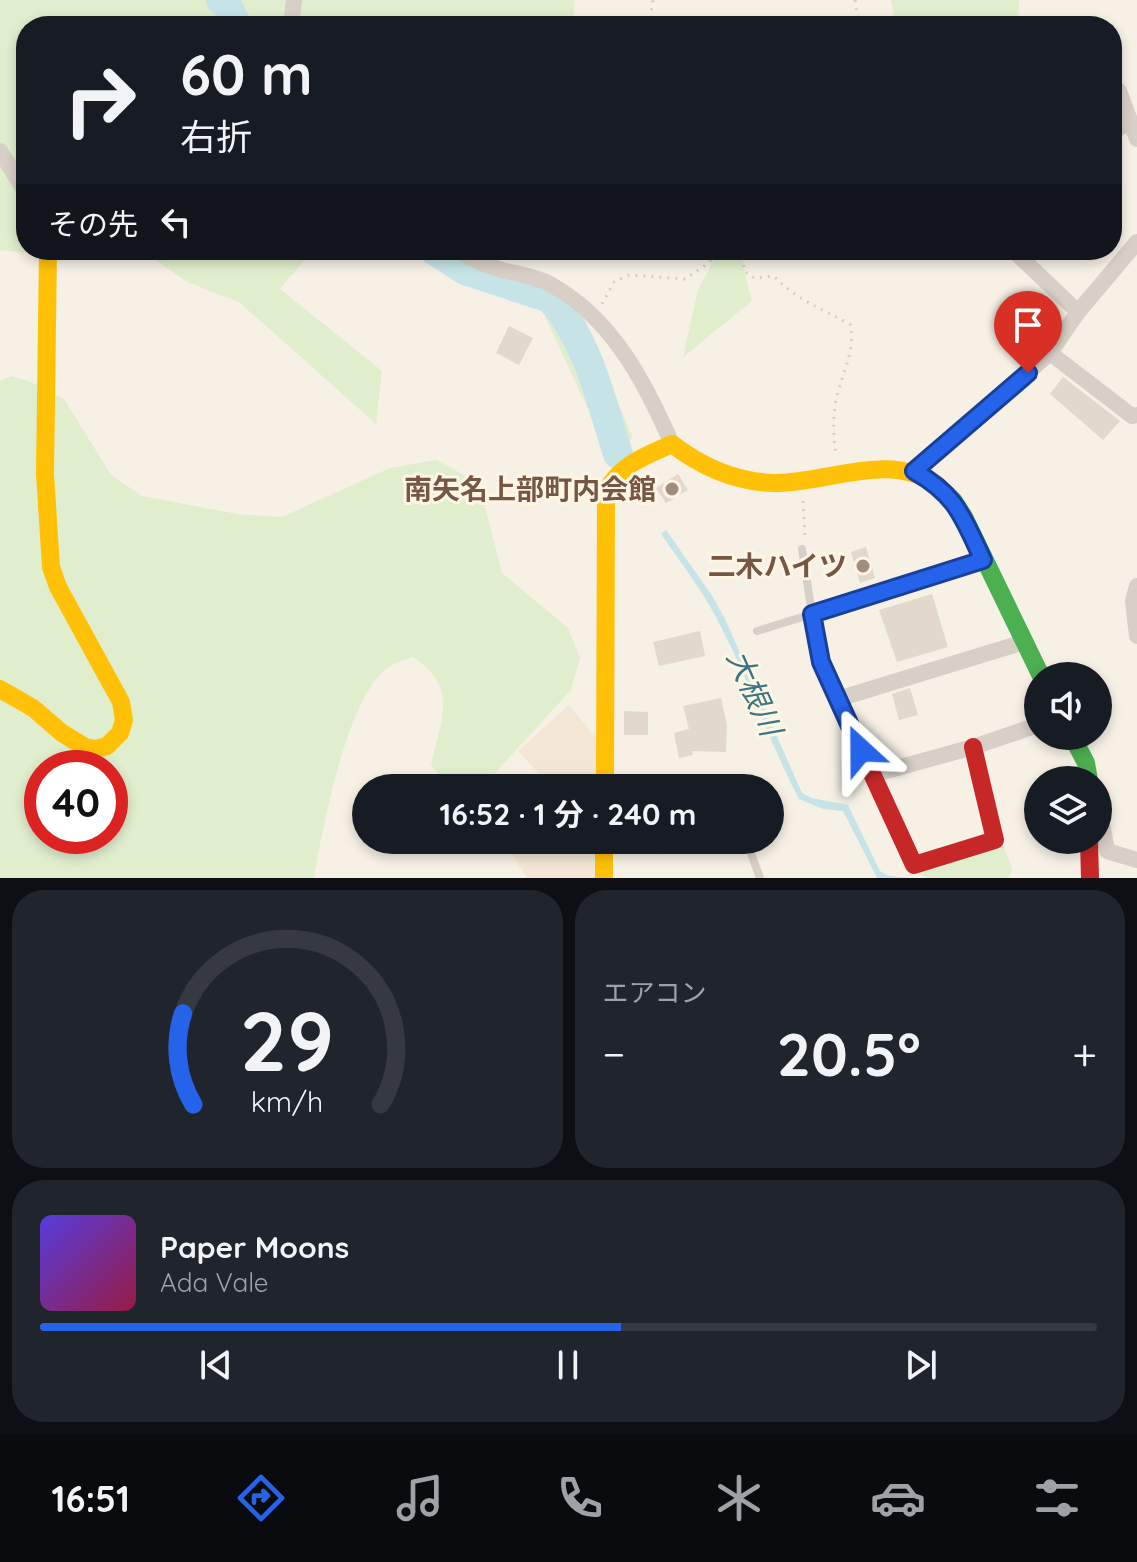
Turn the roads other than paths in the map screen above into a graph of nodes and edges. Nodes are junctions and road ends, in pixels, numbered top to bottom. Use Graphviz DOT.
graph roads {
  1 [pos="1122,100"];
  2 [pos="1133,132"];
  3 [pos="0,151"];
  4 [pos="16,177"];
  5 [pos="1137,242"];
  6 [pos="48,260"];
  7 [pos="478,260"];
  8 [pos="1023,260"];
  9 [pos="1122,260"];
  10 [pos="1122,260"];
  11 [pos="1078,312"];
  12 [pos="1050,353"];
  13 [pos="1137,415"];
  14 [pos="672,444"];
  15 [pos="914,471"];
  16 [pos="804,546"];
  17 [pos="983,560"];
  18 [pos="1137,586"];
  19 [pos="812,614"];
  20 [pos="757,631"];
  21 [pos="1136,631"];
  22 [pos="1024,642"];
  23 [pos="1034,662"];
  24 [pos="0,689"];
  25 [pos="838,699"];
  26 [pos="1024,730"];
  27 [pos="973,747"];
  28 [pos="605,774"];
  29 [pos="872,775"];
  30 [pos="1112,852"];
  31 [pos="604,854"];
  32 [pos="751,854"];
  33 [pos="1089,854"];
  34 [pos="1137,860"];
  35 [pos="604,878"];
  36 [pos="760,878"];
  37 [pos="1090,878"];
  1 -- 2 [label="street"];
  3 -- 4 [label="street"];
  5 -- 9 [label="street"];
  6 -- 24 [label="street"];
  7 -- 14 [label="street"];
  8 -- 11 [label="street"];
  10 -- 11 [label="street"];
  11 -- 12 [label="street"];
  12 -- 13 [label="street"];
  12 -- 15 [label="street"];
  14 -- 15 [label="street"];
  14 -- 28 [label="street"];
  15 -- 17 [label="street"];
  16 -- 19 [label="lane"];
  17 -- 19 [label="street"];
  17 -- 22 [label="street"];
  18 -- 21 [label="street"];
  19 -- 20 [label="lane"];
  19 -- 25 [label="street"];
  22 -- 23 [label="street"];
  22 -- 25 [label="street"];
  25 -- 29 [label="street"];
  26 -- 27 [label="street"];
  27 -- 29 [label="street"];
  27 -- 29 [label="street"];
  30 -- 34 [label="street"];
  31 -- 35 [label="street"];
  32 -- 36 [label="lane"];
  33 -- 37 [label="street"];
}
